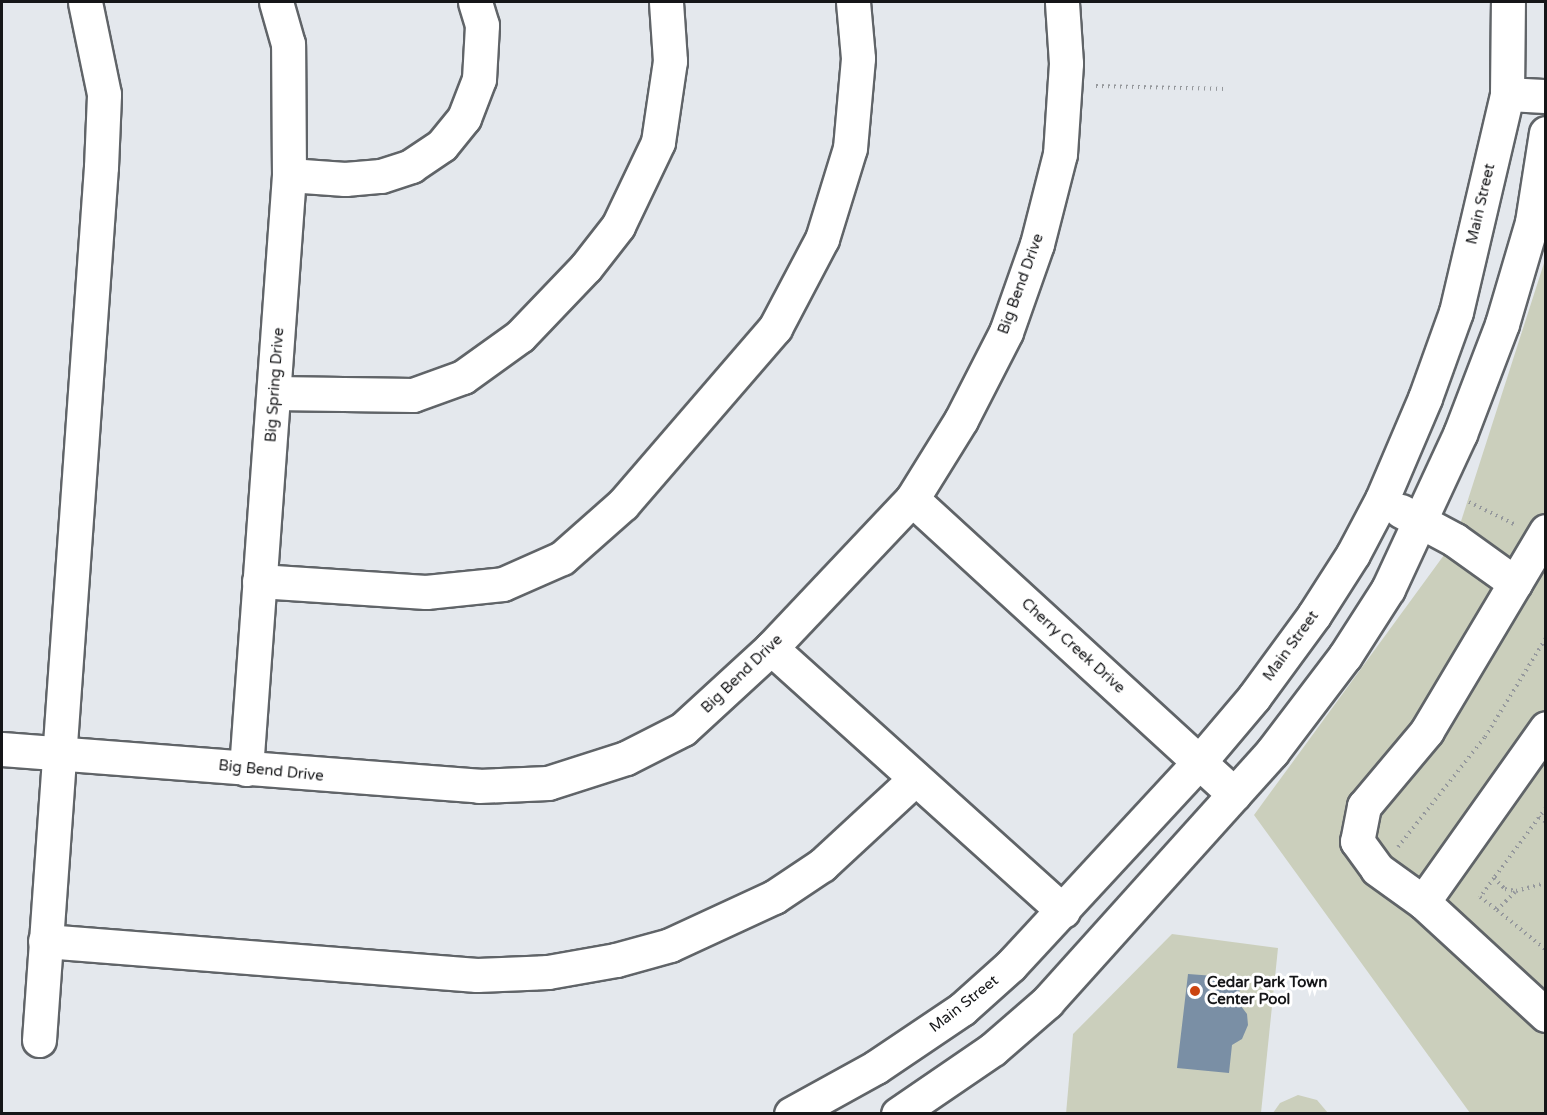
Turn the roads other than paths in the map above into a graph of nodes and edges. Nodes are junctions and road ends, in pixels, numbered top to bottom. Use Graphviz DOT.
graph roads {
  1 [pos="85,2"];
  2 [pos="276,2"];
  3 [pos="475,2"];
  4 [pos="666,2"];
  5 [pos="853,2"];
  6 [pos="1062,2"];
  7 [pos="1508,2"];
  8 [pos="1507,94"];
  9 [pos="1545,96"];
  10 [pos="1545,132"];
  11 [pos="289,175"];
  12 [pos="274,393"];
  13 [pos="912,499"];
  14 [pos="1382,499"];
  15 [pos="1421,522"];
  16 [pos="1542,537"];
  17 [pos="259,581"];
  18 [pos="1515,583"];
  19 [pos="771,648"];
  20 [pos="1545,728"];
  21 [pos="2,749"];
  22 [pos="58,753"];
  23 [pos="1200,761"];
  24 [pos="246,769"];
  25 [pos="915,779"];
  26 [pos="1234,794"];
  27 [pos="1423,902"];
  28 [pos="1063,911"];
  29 [pos="45,940"];
  30 [pos="1545,1016"];
  31 [pos="39,1041"];
  32 [pos="876,1067"];
  33 [pos="902,1112"];
  34 [pos="791,1113"];
  1 -- 22 [label="street"];
  2 -- 11 [label="street, Big Spring Drive"];
  3 -- 11 [label="street"];
  4 -- 12 [label="street"];
  5 -- 17 [label="street"];
  6 -- 13 [label="street, Big Bend Drive"];
  7 -- 8 [label="street, Main Street"];
  8 -- 9 [label="street"];
  8 -- 14 [label="street, Main Street"];
  10 -- 15 [label="street"];
  11 -- 12 [label="street, Big Spring Drive"];
  12 -- 17 [label="street, Big Spring Drive"];
  13 -- 19 [label="street, Big Bend Drive"];
  13 -- 23 [label="street, Cherry Creek Drive"];
  14 -- 15 [label="street"];
  14 -- 23 [label="street, Main Street"];
  15 -- 18 [label="street"];
  15 -- 26 [label="street"];
  16 -- 18 [label="street"];
  17 -- 24 [label="street, Big Spring Drive"];
  18 -- 27 [label="street"];
  19 -- 24 [label="street, Big Bend Drive"];
  19 -- 25 [label="street"];
  20 -- 27 [label="street"];
  21 -- 22 [label="street, Big Bend Drive"];
  22 -- 24 [label="street, Big Bend Drive"];
  22 -- 29 [label="street"];
  23 -- 26 [label="street, Cherry Creek Drive"];
  23 -- 28 [label="street, Main Street"];
  25 -- 28 [label="street"];
  25 -- 29 [label="street"];
  26 -- 33 [label="street"];
  27 -- 30 [label="street"];
  28 -- 32 [label="street, Main Street"];
  29 -- 31 [label="street"];
  32 -- 33 [label="street"];
  32 -- 34 [label="street, Main Street"];
}
